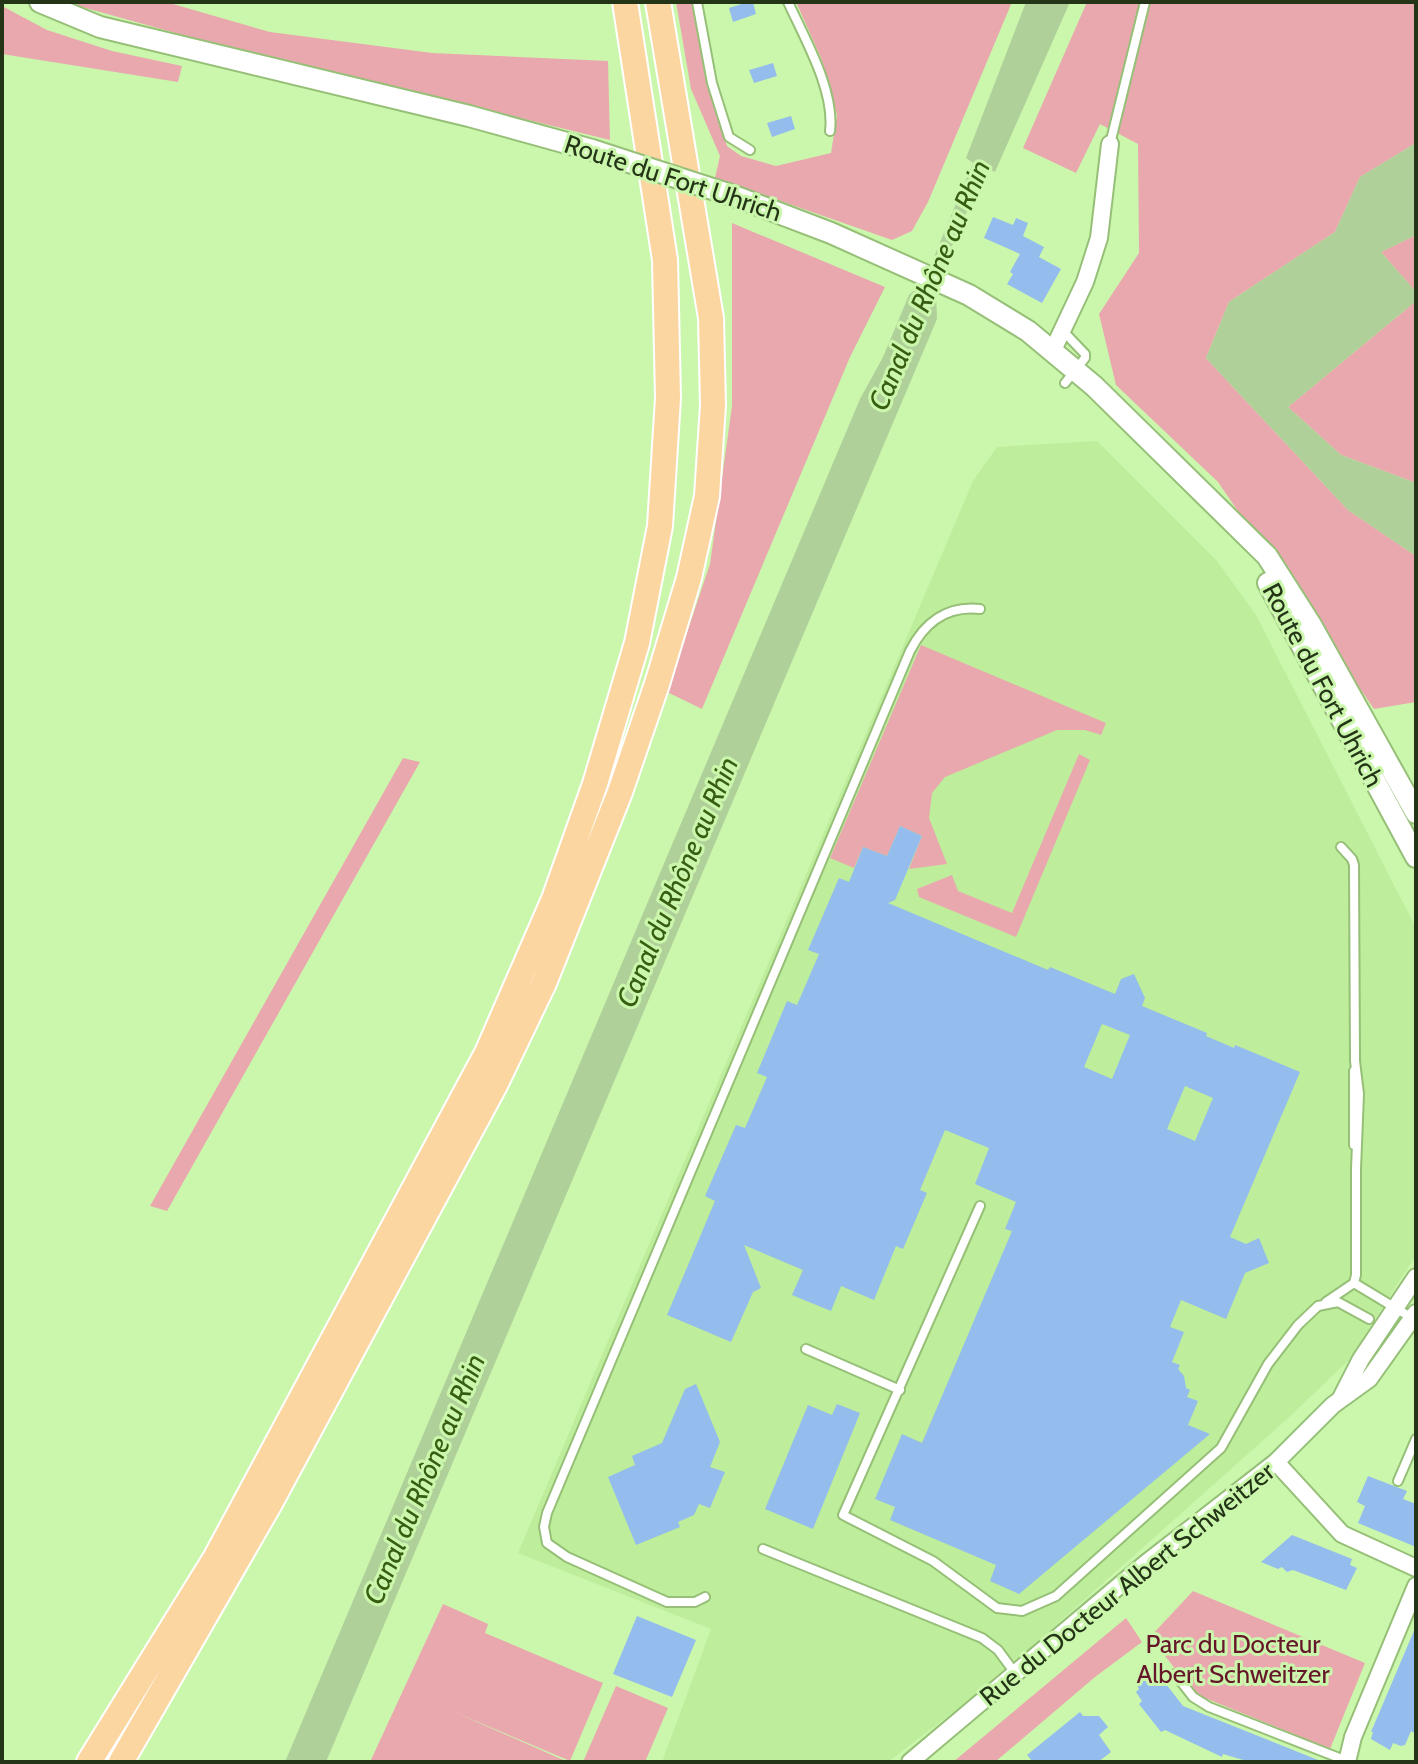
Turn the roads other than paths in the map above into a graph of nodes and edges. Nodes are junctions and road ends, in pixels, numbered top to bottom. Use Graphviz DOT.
graph roads {
  1 [pos="40,2"];
  2 [pos="625,2"];
  3 [pos="658,2"];
  4 [pos="697,2"];
  5 [pos="788,2"];
  6 [pos="1145,2"];
  7 [pos="830,131"];
  8 [pos="1110,144"];
  9 [pos="750,150"];
  10 [pos="1062,330"];
  11 [pos="1053,350"];
  12 [pos="1070,376"];
  13 [pos="1226,515"];
  14 [pos="980,609"];
  15 [pos="1416,813"];
  16 [pos="1341,847"];
  17 [pos="1416,857"];
  18 [pos="980,1206"];
  19 [pos="1416,1277"];
  20 [pos="1354,1283"];
  21 [pos="1324,1303"];
  22 [pos="1395,1308"];
  23 [pos="1414,1316"];
  24 [pos="1369,1319"];
  25 [pos="806,1349"];
  26 [pos="900,1390"];
  27 [pos="1339,1400"];
  28 [pos="1416,1439"];
  29 [pos="1276,1462"];
  30 [pos="1398,1481"];
  31 [pos="763,1549"];
  32 [pos="1416,1568"];
  33 [pos="1416,1586"];
  34 [pos="705,1597"];
  35 [pos="1016,1674"];
  36 [pos="1175,1674"];
  37 [pos="89,1762"];
  38 [pos="121,1762"];
  39 [pos="910,1762"];
  40 [pos="1347,1762"];
  1 -- 11 [label="street, Route du Fort Uhrich, bridge"];
  2 -- 37 [label="main road"];
  3 -- 38 [label="main road"];
  4 -- 9 [label="lane"];
  5 -- 7 [label="lane"];
  6 -- 8 [label="lane"];
  8 -- 10 [label="street"];
  10 -- 11 [label="street"];
  10 -- 12 [label="lane"];
  11 -- 12 [label="street, Route du Fort Uhrich"];
  12 -- 13 [label="street, Route du Fort Uhrich"];
  13 -- 15 [label="street, Route du Fort Uhrich"];
  13 -- 17 [label="street, Route du Fort Uhrich"];
  14 -- 34 [label="lane"];
  16 -- 20 [label="lane"];
  18 -- 26 [label="lane"];
  19 -- 22 [label="street, Rue du Docteur Albert Schweitzer"];
  20 -- 21 [label="lane"];
  20 -- 22 [label="lane"];
  21 -- 24 [label="lane"];
  21 -- 26 [label="lane"];
  22 -- 23 [label="lane"];
  22 -- 27 [label="street, Rue du Docteur Albert Schweitzer"];
  23 -- 27 [label="street, Rue du Docteur Albert Schweitzer"];
  25 -- 26 [label="lane"];
  27 -- 29 [label="street, Rue du Docteur Albert Schweitzer"];
  28 -- 30 [label="lane"];
  29 -- 32 [label="street"];
  29 -- 35 [label="street, Rue du Docteur Albert Schweitzer"];
  31 -- 35 [label="lane"];
  33 -- 40 [label="street"];
  35 -- 39 [label="street, Rue du Docteur Albert Schweitzer"];
  36 -- 40 [label="lane"];
}
